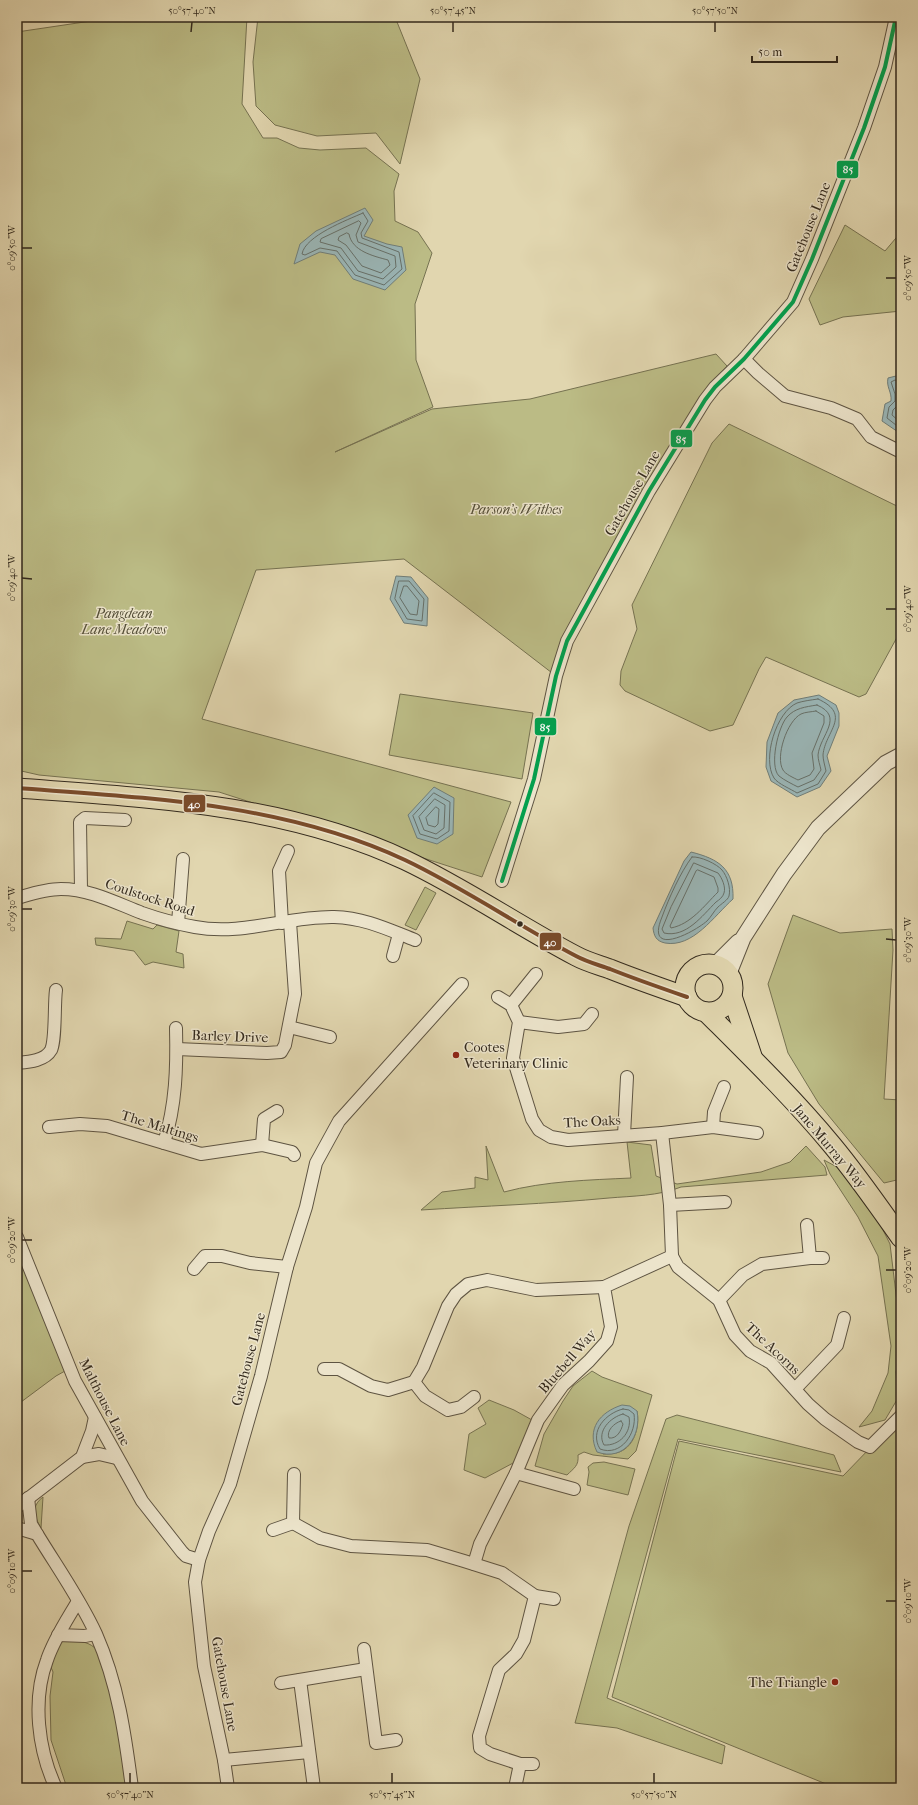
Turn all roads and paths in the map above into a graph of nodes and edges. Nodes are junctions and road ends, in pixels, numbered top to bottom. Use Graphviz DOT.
graph roads {
  1 [pos="896,17"];
  2 [pos="744,359"];
  3 [pos="901,452"];
  4 [pos="901,754"];
  5 [pos="17,788"];
  6 [pos="125,820"];
  7 [pos="288,851"];
  8 [pos="183,859"];
  9 [pos="502,881"];
  10 [pos="81,890"];
  11 [pos="17,898"];
  12 [pos="286,922"];
  13 [pos="178,923"];
  14 [pos="399,934"];
  15 [pos="415,940"];
  16 [pos="393,956"];
  17 [pos="723,969"];
  18 [pos="536,974"];
  19 [pos="689,974"];
  20 [pos="639,980"];
  21 [pos="462,984"];
  22 [pos="56,990"];
  23 [pos="732,996"];
  24 [pos="498,997"];
  25 [pos="687,998"];
  26 [pos="511,1005"];
  27 [pos="706,1012"];
  28 [pos="592,1014"];
  29 [pos="519,1022"];
  30 [pos="289,1027"];
  31 [pos="176,1028"];
  32 [pos="330,1037"];
  33 [pos="177,1049"];
  34 [pos="753,1059"];
  35 [pos="17,1063"];
  36 [pos="627,1077"];
  37 [pos="724,1088"];
  38 [pos="277,1111"];
  39 [pos="49,1127"];
  40 [pos="713,1127"];
  41 [pos="662,1133"];
  42 [pos="757,1133"];
  43 [pos="624,1135"];
  44 [pos="164,1143"];
  45 [pos="262,1145"];
  46 [pos="294,1155"];
  47 [pos="725,1202"];
  48 [pos="670,1204"];
  49 [pos="807,1225"];
  50 [pos="17,1237"];
  51 [pos="901,1238"];
  52 [pos="672,1256"];
  53 [pos="810,1258"];
  54 [pos="824,1258"];
  55 [pos="287,1267"];
  56 [pos="194,1269"];
  57 [pos="604,1287"];
  58 [pos="719,1300"];
  59 [pos="844,1318"];
  60 [pos="324,1369"];
  61 [pos="414,1382"];
  62 [pos="796,1389"];
  63 [pos="474,1397"];
  64 [pos="901,1416"];
  65 [pos="95,1417"];
  66 [pos="82,1457"];
  67 [pos="116,1458"];
  68 [pos="516,1473"];
  69 [pos="294,1474"];
  70 [pos="574,1489"];
  71 [pos="28,1498"];
  72 [pos="17,1507"];
  73 [pos="293,1523"];
  74 [pos="17,1528"];
  75 [pos="273,1530"];
  76 [pos="37,1534"];
  77 [pos="198,1560"];
  78 [pos="474,1564"];
  79 [pos="535,1596"];
  80 [pos="554,1599"];
  81 [pos="78,1601"];
  82 [pos="58,1634"];
  83 [pos="95,1634"];
  84 [pos="364,1648"];
  85 [pos="366,1669"];
  86 [pos="300,1680"];
  87 [pos="281,1683"];
  88 [pos="396,1740"];
  89 [pos="309,1752"];
  90 [pos="224,1760"];
  91 [pos="520,1764"];
  92 [pos="533,1764"];
  93 [pos="56,1788"];
  94 [pos="132,1788"];
  95 [pos="228,1788"];
  96 [pos="314,1788"];
  97 [pos="515,1788"];
  1 -- 2 [label="street, Gatehouse Lane"];
  2 -- 3 [label="street"];
  2 -- 9 [label="street, Gatehouse Lane"];
  4 -- 17 [label="street"];
  5 -- 20 [label="main road"];
  6 -- 10 [label="street"];
  7 -- 12 [label="street"];
  8 -- 13 [label="street"];
  10 -- 11 [label="street, Coulstock Road"];
  10 -- 13 [label="street, Coulstock Road"];
  12 -- 13 [label="street, Coulstock Road"];
  12 -- 14 [label="street, Coulstock Road"];
  12 -- 30 [label="street, Barley Drive"];
  14 -- 15 [label="street, Coulstock Road"];
  14 -- 16 [label="street"];
  17 -- 19 [label="main road"];
  17 -- 23 [label="main road"];
  18 -- 26 [label="street"];
  19 -- 20 [label="main road"];
  19 -- 25 [label="main road"];
  20 -- 25 [label="main road"];
  21 -- 55 [label="street, Gatehouse Lane"];
  22 -- 35 [label="street"];
  23 -- 27 [label="main road"];
  23 -- 34 [label="main road, Jane Murray Way"];
  24 -- 26 [label="street"];
  25 -- 27 [label="main road"];
  26 -- 29 [label="street"];
  27 -- 34 [label="main road, Jane Murray Way"];
  28 -- 29 [label="street"];
  29 -- 43 [label="street, The Oaks"];
  30 -- 32 [label="street, Barley Drive"];
  30 -- 33 [label="street, Barley Drive"];
  31 -- 33 [label="street, Barley Drive"];
  33 -- 44 [label="street, Barley Drive"];
  34 -- 51 [label="main road, Jane Murray Way"];
  36 -- 43 [label="street"];
  37 -- 40 [label="street"];
  38 -- 45 [label="street"];
  39 -- 44 [label="street, The Maltings"];
  40 -- 41 [label="street, The Oaks"];
  40 -- 42 [label="street, The Oaks"];
  41 -- 43 [label="street, The Oaks"];
  41 -- 48 [label="street"];
  44 -- 45 [label="street, The Maltings"];
  45 -- 46 [label="street, The Maltings"];
  47 -- 48 [label="street"];
  48 -- 52 [label="street"];
  49 -- 53 [label="street"];
  50 -- 65 [label="street, Malthouse Lane"];
  52 -- 57 [label="street"];
  52 -- 58 [label="street, The Acorns"];
  53 -- 54 [label="street"];
  53 -- 58 [label="street"];
  55 -- 56 [label="street"];
  55 -- 77 [label="street, Gatehouse Lane"];
  57 -- 61 [label="street"];
  57 -- 68 [label="street, Bluebell Way"];
  58 -- 62 [label="street, The Acorns"];
  59 -- 62 [label="street"];
  60 -- 61 [label="street"];
  61 -- 63 [label="street"];
  62 -- 64 [label="street, The Acorns"];
  65 -- 66 [label="street"];
  65 -- 67 [label="street, Malthouse Lane"];
  66 -- 67 [label="street"];
  66 -- 71 [label="street"];
  67 -- 77 [label="street, Malthouse Lane"];
  68 -- 70 [label="street"];
  68 -- 78 [label="street, Bluebell Way"];
  69 -- 73 [label="street"];
  71 -- 72 [label="street"];
  71 -- 76 [label="street"];
  73 -- 75 [label="street"];
  73 -- 78 [label="street"];
  74 -- 76 [label="street"];
  76 -- 81 [label="street"];
  77 -- 90 [label="street, Gatehouse Lane"];
  78 -- 79 [label="street"];
  79 -- 80 [label="street"];
  79 -- 91 [label="street"];
  81 -- 82 [label="street"];
  81 -- 83 [label="street"];
  82 -- 83 [label="street"];
  82 -- 93 [label="street"];
  83 -- 94 [label="street"];
  84 -- 85 [label="street"];
  85 -- 86 [label="street"];
  85 -- 88 [label="street"];
  86 -- 87 [label="street"];
  86 -- 89 [label="street"];
  89 -- 90 [label="street"];
  89 -- 96 [label="street"];
  90 -- 95 [label="street, Gatehouse Lane"];
  91 -- 92 [label="street"];
  91 -- 97 [label="street"];
}
